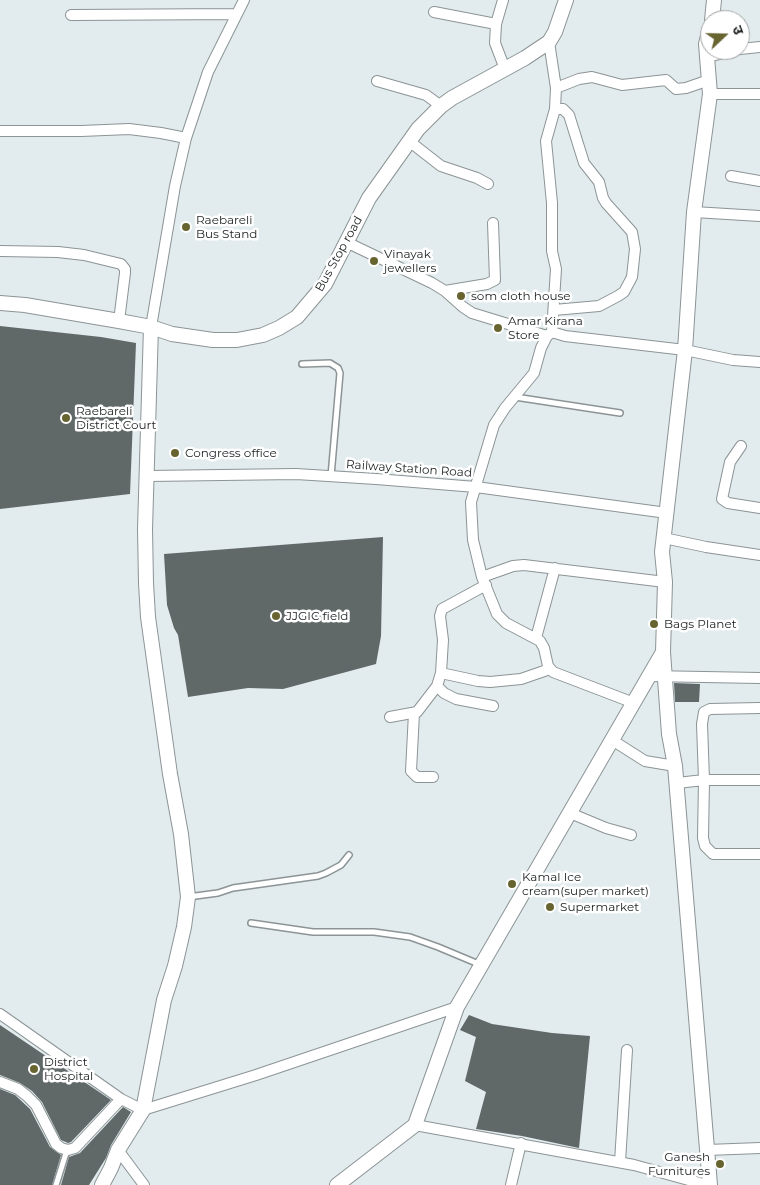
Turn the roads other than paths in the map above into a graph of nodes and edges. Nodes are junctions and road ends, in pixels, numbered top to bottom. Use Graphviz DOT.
graph roads {
  1 [pos="244,0"];
  2 [pos="503,0"];
  3 [pos="566,0"];
  4 [pos="434,12"];
  5 [pos="238,14"];
  6 [pos="71,15"];
  7 [pos="496,24"];
  8 [pos="549,42"];
  9 [pos="707,60"];
  10 [pos="505,69"];
  11 [pos="378,81"];
  12 [pos="709,87"];
  13 [pos="556,88"];
  14 [pos="760,94"];
  15 [pos="441,106"];
  16 [pos="555,109"];
  17 [pos="0,131"];
  18 [pos="186,138"];
  19 [pos="409,142"];
  20 [pos="731,176"];
  21 [pos="760,181"];
  22 [pos="488,184"];
  23 [pos="694,212"];
  24 [pos="760,216"];
  25 [pos="493,223"];
  26 [pos="346,242"];
  27 [pos="0,251"];
  28 [pos="446,291"];
  29 [pos="0,303"];
  30 [pos="554,310"];
  31 [pos="119,321"];
  32 [pos="152,327"];
  33 [pos="550,334"];
  34 [pos="685,350"];
  35 [pos="760,362"];
  36 [pos="302,364"];
  37 [pos="514,397"];
  38 [pos="620,413"];
  39 [pos="741,446"];
  40 [pos="148,476"];
  41 [pos="331,476"];
  42 [pos="476,487"];
  43 [pos="760,508"];
  44 [pos="667,513"];
  45 [pos="664,538"];
  46 [pos="759,553"];
  47 [pos="555,568"];
  48 [pos="484,581"];
  49 [pos="665,582"];
  50 [pos="536,638"];
  51 [pos="663,652"];
  52 [pos="550,669"];
  53 [pos="441,672"];
  54 [pos="648,676"];
  55 [pos="665,676"];
  56 [pos="760,678"];
  57 [pos="437,686"];
  58 [pos="634,703"];
  59 [pos="493,706"];
  60 [pos="760,708"];
  61 [pos="414,713"];
  62 [pos="390,716"];
  63 [pos="612,740"];
  64 [pos="675,766"];
  65 [pos="433,777"];
  66 [pos="704,780"];
  67 [pos="760,780"];
  68 [pos="677,783"];
  69 [pos="570,813"];
  70 [pos="631,835"];
  71 [pos="760,854"];
  72 [pos="349,855"];
  73 [pos="188,897"];
  74 [pos="251,923"];
  75 [pos="482,965"];
  76 [pos="457,1007"];
  77 [pos="0,1014"];
  78 [pos="626,1050"];
  79 [pos="0,1082"];
  80 [pos="122,1099"];
  81 [pos="143,1110"];
  82 [pos="415,1125"];
  83 [pos="521,1143"];
  84 [pos="760,1148"];
  85 [pos="68,1150"];
  86 [pos="118,1150"];
  87 [pos="707,1150"];
  88 [pos="620,1162"];
  89 [pos="56,1185"];
  90 [pos="102,1185"];
  91 [pos="144,1185"];
  92 [pos="337,1185"];
  93 [pos="511,1185"];
  94 [pos="709,1185"];
  1 -- 5 [label="street"];
  2 -- 7 [label="street"];
  3 -- 8 [label="street"];
  4 -- 7 [label="street"];
  5 -- 6 [label="street"];
  5 -- 18 [label="street"];
  7 -- 10 [label="street"];
  8 -- 10 [label="street, Bus Stop road"];
  8 -- 13 [label="street"];
  9 -- 12 [label="street"];
  10 -- 15 [label="street, Bus Stop road"];
  11 -- 15 [label="street"];
  12 -- 13 [label="street"];
  12 -- 14 [label="street"];
  12 -- 23 [label="street"];
  13 -- 16 [label="street"];
  15 -- 19 [label="street, Bus Stop road"];
  16 -- 30 [label="street"];
  16 -- 30 [label="street"];
  17 -- 18 [label="street"];
  18 -- 32 [label="street"];
  19 -- 22 [label="street"];
  19 -- 26 [label="street, Bus Stop road"];
  20 -- 21 [label="street"];
  23 -- 24 [label="street"];
  23 -- 34 [label="street"];
  25 -- 28 [label="street"];
  26 -- 28 [label="street"];
  26 -- 32 [label="street, Bus Stop road"];
  27 -- 31 [label="street"];
  28 -- 33 [label="street"];
  29 -- 31 [label="street, Bus Stop road"];
  30 -- 33 [label="street"];
  31 -- 32 [label="street, Bus Stop road"];
  32 -- 40 [label="street"];
  33 -- 34 [label="street"];
  33 -- 37 [label="street"];
  34 -- 35 [label="street"];
  34 -- 44 [label="street"];
  36 -- 41 [label="lane"];
  37 -- 38 [label="lane"];
  37 -- 42 [label="street"];
  39 -- 43 [label="street"];
  40 -- 41 [label="street, Railway Station Road"];
  40 -- 73 [label="street"];
  41 -- 42 [label="street, Railway Station Road"];
  42 -- 44 [label="street, Railway Station Road"];
  42 -- 48 [label="street"];
  44 -- 45 [label="street"];
  45 -- 46 [label="street"];
  45 -- 49 [label="street"];
  47 -- 48 [label="street"];
  47 -- 49 [label="street"];
  47 -- 50 [label="street"];
  48 -- 50 [label="street"];
  48 -- 53 [label="street"];
  49 -- 51 [label="street"];
  50 -- 52 [label="street"];
  51 -- 54 [label="street"];
  51 -- 55 [label="street"];
  52 -- 53 [label="street"];
  52 -- 58 [label="street"];
  53 -- 57 [label="street"];
  54 -- 55 [label="street"];
  54 -- 58 [label="street"];
  55 -- 56 [label="street"];
  55 -- 64 [label="street"];
  57 -- 59 [label="street"];
  57 -- 61 [label="street"];
  58 -- 63 [label="street"];
  60 -- 66 [label="street"];
  61 -- 62 [label="street"];
  61 -- 65 [label="street"];
  63 -- 64 [label="street"];
  63 -- 69 [label="street"];
  64 -- 68 [label="street"];
  66 -- 67 [label="street"];
  66 -- 68 [label="street"];
  66 -- 71 [label="street"];
  68 -- 87 [label="street"];
  69 -- 70 [label="street"];
  69 -- 75 [label="street"];
  72 -- 73 [label="lane"];
  73 -- 81 [label="street"];
  74 -- 75 [label="lane"];
  75 -- 76 [label="street"];
  76 -- 81 [label="street"];
  76 -- 82 [label="street"];
  77 -- 80 [label="street"];
  78 -- 88 [label="street"];
  79 -- 85 [label="street"];
  80 -- 81 [label="street"];
  80 -- 85 [label="street"];
  81 -- 86 [label="street"];
  82 -- 83 [label="street"];
  82 -- 92 [label="street"];
  83 -- 88 [label="street"];
  83 -- 93 [label="street"];
  84 -- 87 [label="street"];
  85 -- 89 [label="lane"];
  86 -- 90 [label="street"];
  86 -- 91 [label="street"];
  87 -- 94 [label="street"];
  88 -- 94 [label="street"];
}
